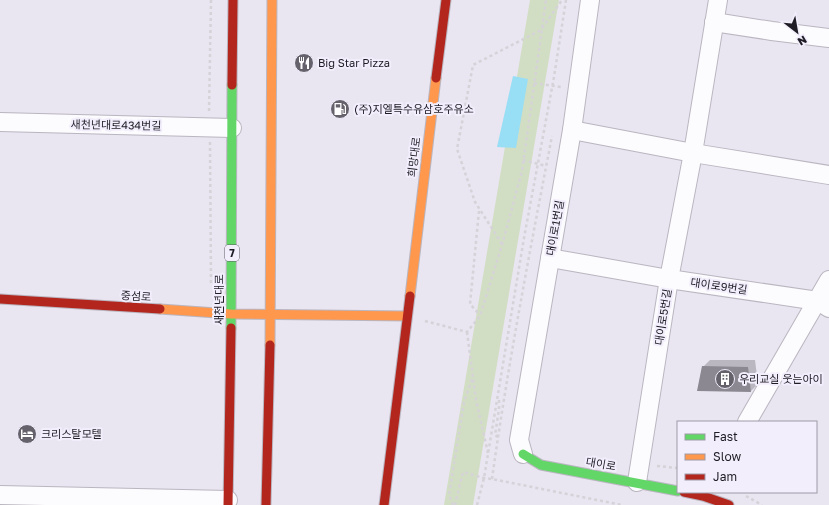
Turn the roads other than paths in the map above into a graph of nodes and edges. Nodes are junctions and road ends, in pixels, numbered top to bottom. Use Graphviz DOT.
graph roads {
  1 [pos="233,0"];
  2 [pos="272,0"];
  3 [pos="446,0"];
  4 [pos="590,0"];
  5 [pos="718,0"];
  6 [pos="714,22"];
  7 [pos="829,38"];
  8 [pos="0,122"];
  9 [pos="232,128"];
  10 [pos="572,130"];
  11 [pos="693,153"];
  12 [pos="829,175"];
  13 [pos="550,258"];
  14 [pos="669,279"];
  15 [pos="829,280"];
  16 [pos="0,299"];
  17 [pos="824,304"];
  18 [pos="231,314"];
  19 [pos="271,315"];
  20 [pos="407,316"];
  21 [pos="748,421"];
  22 [pos="523,454"];
  23 [pos="637,482"];
  24 [pos="677,491"];
  25 [pos="694,493"];
  26 [pos="704,494"];
  27 [pos="0,495"];
  28 [pos="228,503"];
  29 [pos="266,505"];
  30 [pos="384,505"];
  31 [pos="729,505"];
  1 -- 9 [label="main road, 새천년대로 / 7"];
  2 -- 19 [label="main road"];
  3 -- 20 [label="main road, 희망대로"];
  4 -- 10 [label="street, 대이로1번길"];
  5 -- 6 [label="street, 대이로5번길"];
  6 -- 7 [label="street"];
  6 -- 11 [label="street, 대이로5번길"];
  8 -- 9 [label="street, 새천년대로434번길"];
  9 -- 18 [label="main road, 새천년대로 / 7"];
  10 -- 11 [label="street"];
  10 -- 13 [label="street, 대이로1번길"];
  11 -- 12 [label="street"];
  11 -- 14 [label="street, 대이로5번길"];
  13 -- 14 [label="street, 대이로9번길"];
  13 -- 22 [label="street, 대이로1번길"];
  14 -- 17 [label="street, 대이로9번길"];
  14 -- 23 [label="street, 대이로5번길"];
  15 -- 17 [label="street"];
  16 -- 18 [label="main road, 중섬로"];
  17 -- 21 [label="street"];
  18 -- 19 [label="main road, 중섬로"];
  18 -- 28 [label="main road, 새천년대로 / 7"];
  19 -- 20 [label="main road"];
  19 -- 29 [label="main road"];
  20 -- 30 [label="main road"];
  22 -- 23 [label="main road, 대이로"];
  23 -- 24 [label="main road, 대이로"];
  25 -- 26 [label="main road"];
  26 -- 31 [label="main road"];
  27 -- 28 [label="street"];
}
